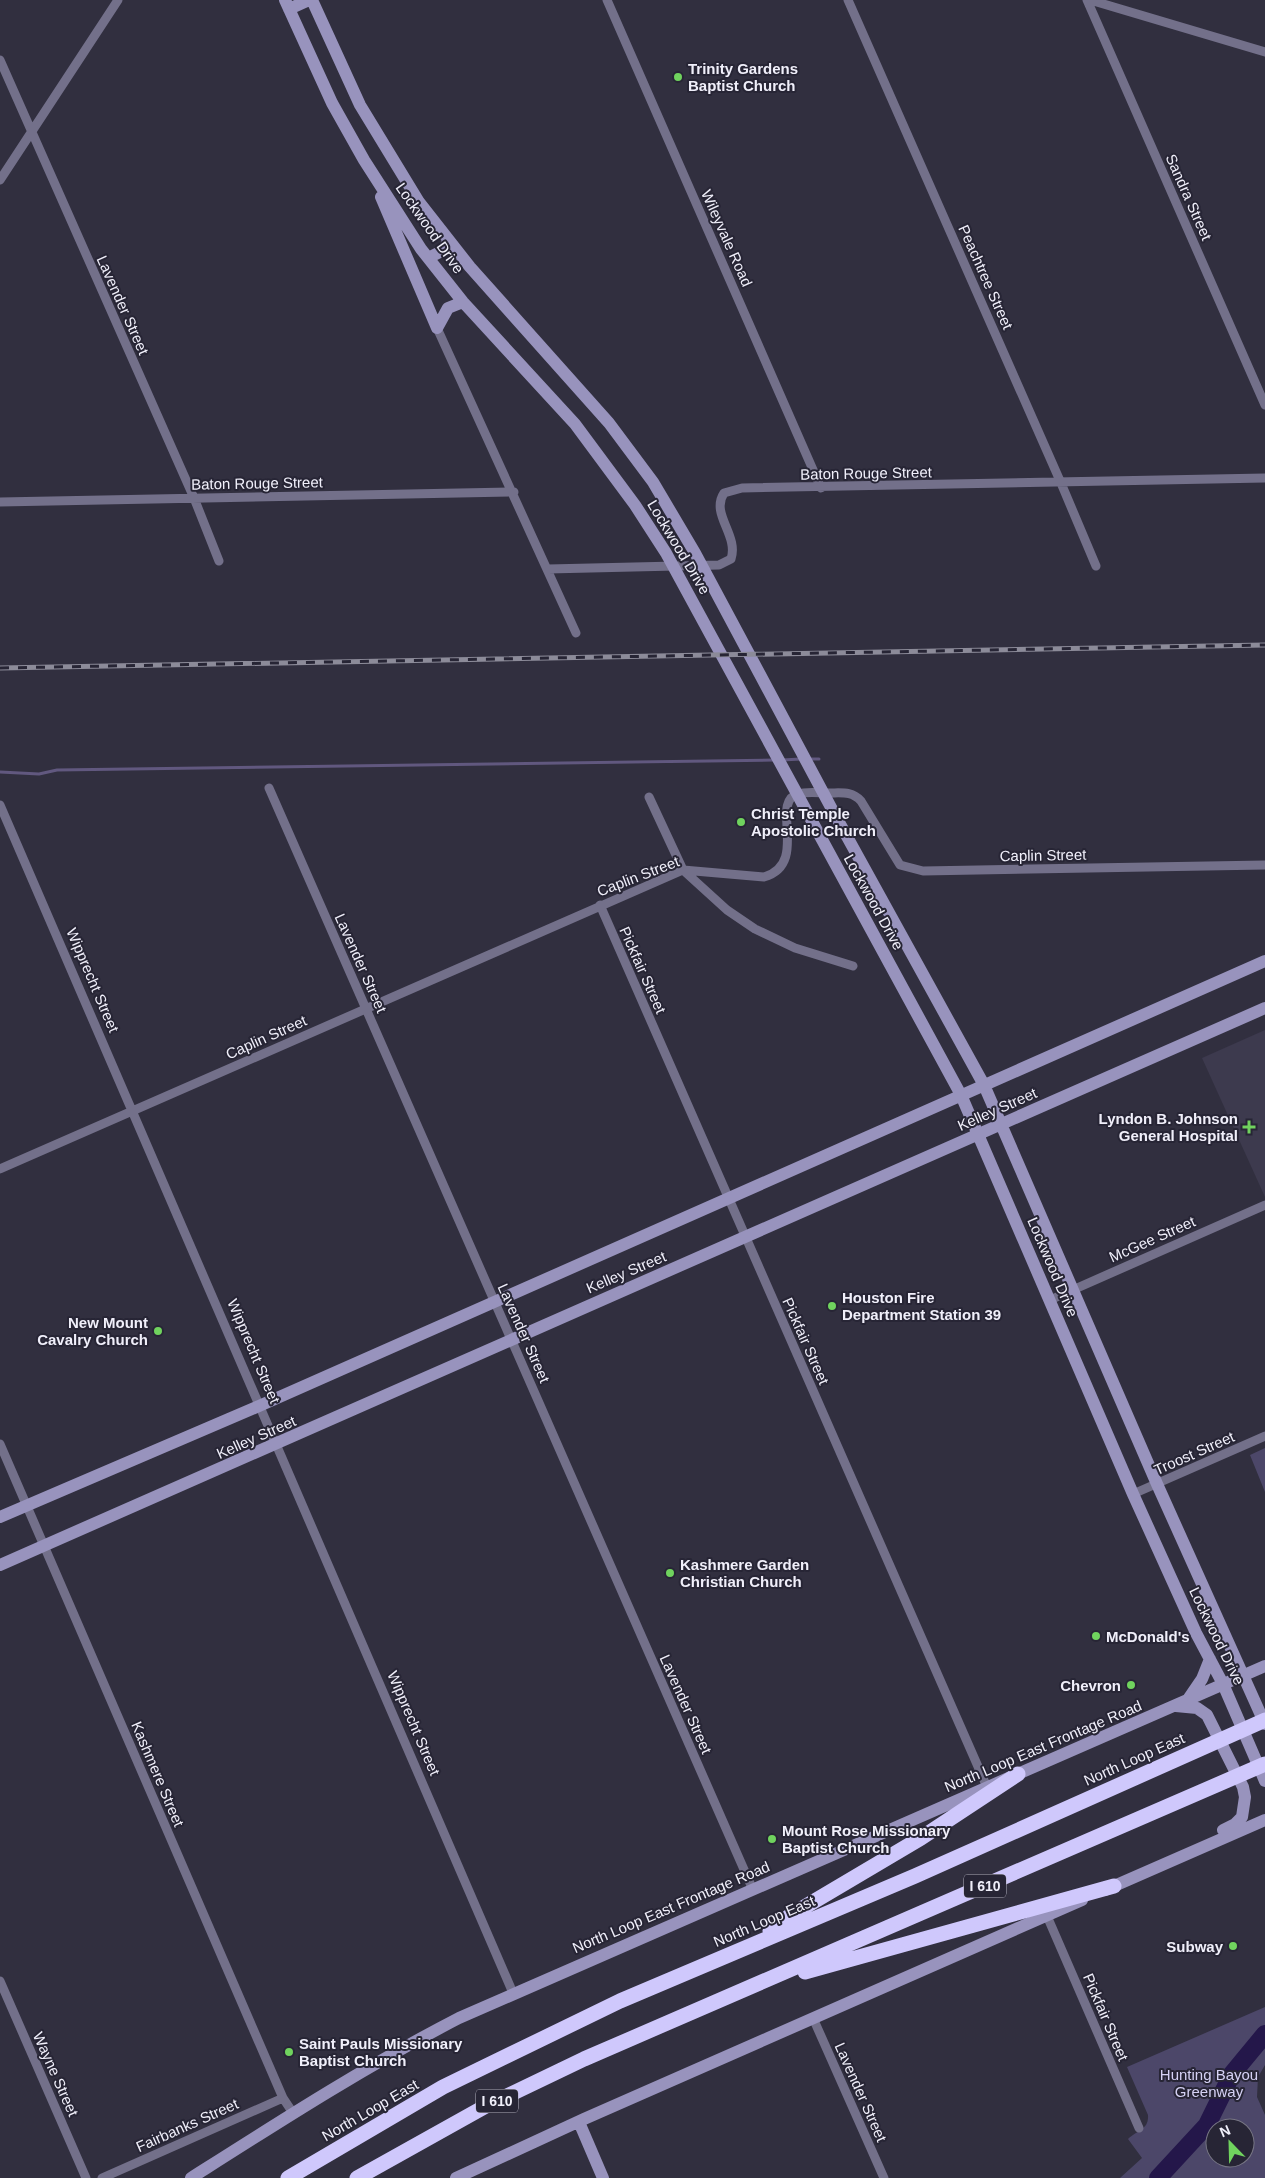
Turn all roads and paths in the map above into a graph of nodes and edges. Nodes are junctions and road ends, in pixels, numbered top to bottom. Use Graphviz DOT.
graph roads {
  1 [pos="118,0"];
  2 [pos="311,0"];
  3 [pos="607,0"];
  4 [pos="848,0"];
  5 [pos="1089,0"];
  6 [pos="287,5"];
  7 [pos="1265,52"];
  8 [pos="0,60"];
  9 [pos="32,132"];
  10 [pos="364,160"];
  11 [pos="0,180"];
  12 [pos="448,240"];
  13 [pos="428,258"];
  14 [pos="463,302"];
  15 [pos="438,328"];
  16 [pos="1265,405"];
  17 [pos="1265,478"];
  18 [pos="1061,483"];
  19 [pos="821,488"];
  20 [pos="514,492"];
  21 [pos="194,498"];
  22 [pos="0,502"];
  23 [pos="219,562"];
  24 [pos="1096,566"];
  25 [pos="548,569"];
  26 [pos="576,633"];
  27 [pos="269,788"];
  28 [pos="649,797"];
  29 [pos="0,805"];
  30 [pos="1265,865"];
  31 [pos="684,870"];
  32 [pos="600,905"];
  33 [pos="1265,961"];
  34 [pos="853,966"];
  35 [pos="1265,1008"];
  36 [pos="366,1009"];
  37 [pos="984,1085"];
  38 [pos="961,1095"];
  39 [pos="132,1111"];
  40 [pos="1002,1124"];
  41 [pos="979,1135"];
  42 [pos="0,1169"];
  43 [pos="728,1197"];
  44 [pos="1265,1205"];
  45 [pos="746,1238"];
  46 [pos="1072,1290"];
  47 [pos="1050,1300"];
  48 [pos="495,1302"];
  49 [pos="511,1340"];
  50 [pos="259,1406"];
  51 [pos="1265,1436"];
  52 [pos="0,1444"];
  53 [pos="277,1446"];
  54 [pos="1157,1484"];
  55 [pos="1133,1494"];
  56 [pos="27,1506"];
  57 [pos="0,1517"];
  58 [pos="44,1546"];
  59 [pos="0,1565"];
  60 [pos="1210,1659"];
  61 [pos="1265,1666"];
  62 [pos="1244,1674"];
  63 [pos="1223,1684"];
  64 [pos="1181,1704"];
  65 [pos="1265,1722"];
  66 [pos="1265,1764"];
  67 [pos="1018,1774"];
  68 [pos="1265,1781"];
  69 [pos="987,1787"];
  70 [pos="1265,1820"];
  71 [pos="1191,1852"];
  72 [pos="1114,1886"];
  73 [pos="753,1890"];
  74 [pos="1047,1916"];
  75 [pos="751,1946"];
  76 [pos="0,1981"];
  77 [pos="751,1987"];
  78 [pos="513,1993"];
  79 [pos="813,2018"];
  80 [pos="283,2098"];
  81 [pos="293,2112"];
  82 [pos="579,2122"];
  83 [pos="1139,2128"];
  84 [pos="86,2178"];
  85 [pos="102,2178"];
  86 [pos="192,2178"];
  87 [pos="288,2178"];
  88 [pos="356,2178"];
  89 [pos="456,2178"];
  90 [pos="603,2178"];
  91 [pos="884,2178"];
  1 -- 9 [label="street"];
  2 -- 6 [label="main road"];
  2 -- 12 [label="main road, Lockwood Drive"];
  3 -- 19 [label="street, Wileyvale Road"];
  4 -- 18 [label="street, Peachtree Street"];
  5 -- 7 [label="street"];
  5 -- 16 [label="street, Sandra Street"];
  6 -- 10 [label="main road, Lockwood Drive"];
  8 -- 9 [label="street, Lavender Street"];
  9 -- 11 [label="street"];
  9 -- 21 [label="street, Lavender Street"];
  10 -- 13 [label="main road, Lockwood Drive"];
  10 -- 15 [label="main road"];
  12 -- 13 [label="main road"];
  12 -- 37 [label="main road, Lockwood Drive"];
  13 -- 14 [label="main road, Lockwood Drive"];
  14 -- 15 [label="main road"];
  14 -- 38 [label="main road, Lockwood Drive"];
  15 -- 20 [label="street"];
  17 -- 18 [label="street, Baton Rouge Street"];
  18 -- 19 [label="street, Baton Rouge Street"];
  18 -- 24 [label="street, Peachtree Street"];
  19 -- 25 [label="street, Baton Rouge Street"];
  20 -- 21 [label="street, Baton Rouge Street"];
  20 -- 25 [label="street"];
  21 -- 22 [label="street, Baton Rouge Street"];
  21 -- 23 [label="street, Lavender Street"];
  25 -- 26 [label="street"];
  27 -- 36 [label="street, Lavender Street"];
  28 -- 31 [label="street"];
  29 -- 39 [label="street, Wipprecht Street"];
  30 -- 31 [label="street, Caplin Street"];
  31 -- 32 [label="street, Caplin Street"];
  31 -- 34 [label="street"];
  32 -- 36 [label="street, Caplin Street"];
  32 -- 43 [label="street, Pickfair Street"];
  33 -- 37 [label="main road, Kelley Street"];
  35 -- 40 [label="main road, Kelley Street"];
  36 -- 39 [label="street, Caplin Street"];
  36 -- 48 [label="street, Lavender Street"];
  37 -- 38 [label="main road, Kelley Street"];
  37 -- 40 [label="main road, Lockwood Drive"];
  38 -- 41 [label="main road, Lockwood Drive"];
  38 -- 43 [label="main road, Kelley Street"];
  39 -- 42 [label="street, Caplin Street"];
  39 -- 50 [label="street, Wipprecht Street"];
  40 -- 41 [label="main road, Kelley Street"];
  40 -- 46 [label="main road, Lockwood Drive"];
  41 -- 45 [label="main road, Kelley Street"];
  41 -- 47 [label="main road, Lockwood Drive"];
  43 -- 45 [label="street, Pickfair Street"];
  43 -- 48 [label="main road, Kelley Street"];
  44 -- 46 [label="street, McGee Street"];
  45 -- 49 [label="main road, Kelley Street"];
  45 -- 69 [label="street, Pickfair Street"];
  46 -- 47 [label="street, McGee Street"];
  46 -- 54 [label="main road, Lockwood Drive"];
  47 -- 55 [label="main road, Lockwood Drive"];
  48 -- 49 [label="street, Lavender Street"];
  48 -- 50 [label="main road, Kelley Street"];
  49 -- 53 [label="main road, Kelley Street"];
  49 -- 73 [label="street, Lavender Street"];
  50 -- 53 [label="street, Wipprecht Street"];
  50 -- 56 [label="main road, Kelley Street"];
  51 -- 54 [label="street, Troost Street"];
  52 -- 56 [label="street, Kashmere Street"];
  53 -- 58 [label="main road, Kelley Street"];
  53 -- 78 [label="street, Wipprecht Street"];
  54 -- 55 [label="street, Troost Street"];
  54 -- 62 [label="main road, Lockwood Drive"];
  55 -- 60 [label="main road, Lockwood Drive"];
  56 -- 57 [label="main road, Kelley Street"];
  56 -- 58 [label="street, Kashmere Street"];
  58 -- 59 [label="main road, Kelley Street"];
  58 -- 80 [label="street, Kashmere Street"];
  60 -- 63 [label="main road, Lockwood Drive"];
  60 -- 64 [label="main road"];
  61 -- 62 [label="main road, North Loop East Frontage Road"];
  62 -- 63 [label="main road, North Loop East Frontage Road"];
  62 -- 65 [label="main road, Lockwood Drive"];
  63 -- 64 [label="main road, North Loop East Frontage Road"];
  63 -- 68 [label="main road, Lockwood Drive"];
  64 -- 67 [label="main road, North Loop East Frontage Road"];
  64 -- 71 [label="main road"];
  65 -- 75 [label="highway, North Loop East / I 610"];
  66 -- 77 [label="highway, I 610"];
  67 -- 69 [label="main road, North Loop East Frontage Road"];
  67 -- 75 [label="highway"];
  69 -- 73 [label="main road, North Loop East Frontage Road"];
  70 -- 71 [label="main road"];
  71 -- 72 [label="main road"];
  72 -- 74 [label="main road"];
  72 -- 77 [label="highway"];
  73 -- 78 [label="main road, North Loop East Frontage Road"];
  74 -- 79 [label="main road"];
  74 -- 83 [label="street, Pickfair Street"];
  75 -- 87 [label="highway, North Loop East / I 610"];
  76 -- 84 [label="street, Wayne Street"];
  77 -- 88 [label="highway, I 610"];
  78 -- 81 [label="main road, North Loop East Frontage Road"];
  79 -- 82 [label="main road"];
  79 -- 91 [label="street, Lavender Street"];
  80 -- 81 [label="street, Kashmere Street"];
  80 -- 85 [label="street, Fairbanks Street"];
  81 -- 86 [label="main road, North Loop East Frontage Road"];
  82 -- 89 [label="main road"];
  82 -- 90 [label="main road"];
}
